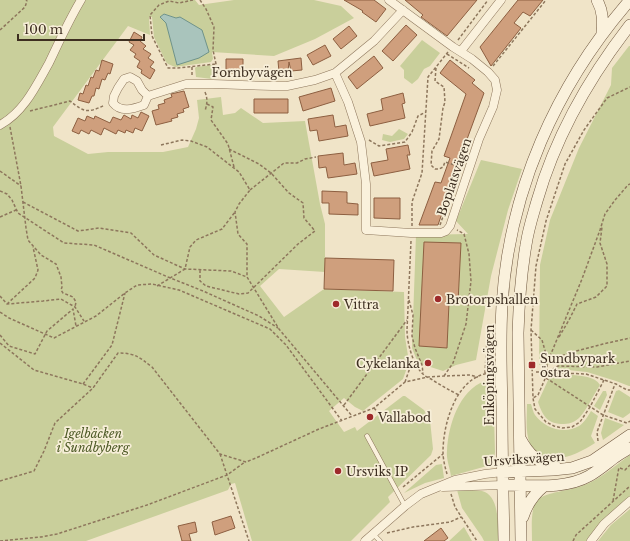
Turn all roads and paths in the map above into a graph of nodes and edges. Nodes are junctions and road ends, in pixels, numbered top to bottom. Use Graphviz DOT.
graph roads {
  1 [pos="26,0"];
  2 [pos="81,0"];
  3 [pos="193,0"];
  4 [pos="200,0"];
  5 [pos="389,0"];
  6 [pos="488,0"];
  7 [pos="501,0"];
  8 [pos="546,0"];
  9 [pos="597,0"];
  10 [pos="630,0"];
  11 [pos="403,10"];
  12 [pos="630,25"];
  13 [pos="0,30"];
  14 [pos="602,34"];
  15 [pos="630,36"];
  16 [pos="616,43"];
  17 [pos="453,47"];
  18 [pos="460,51"];
  19 [pos="447,54"];
  20 [pos="216,64"];
  21 [pos="436,67"];
  22 [pos="474,71"];
  23 [pos="488,72"];
  24 [pos="335,73"];
  25 [pos="213,84"];
  26 [pos="630,87"];
  27 [pos="205,93"];
  28 [pos="148,96"];
  29 [pos="112,103"];
  30 [pos="208,104"];
  31 [pos="20,108"];
  32 [pos="205,111"];
  33 [pos="426,112"];
  34 [pos="12,117"];
  35 [pos="0,125"];
  36 [pos="358,133"];
  37 [pos="161,145"];
  38 [pos="229,149"];
  39 [pos="316,157"];
  40 [pos="234,167"];
  41 [pos="463,168"];
  42 [pos="0,171"];
  43 [pos="270,173"];
  44 [pos="630,184"];
  45 [pos="21,186"];
  46 [pos="0,190"];
  47 [pos="250,190"];
  48 [pos="23,202"];
  49 [pos="446,209"];
  50 [pos="16,210"];
  51 [pos="235,212"];
  52 [pos="0,216"];
  53 [pos="24,216"];
  54 [pos="604,219"];
  55 [pos="450,226"];
  56 [pos="438,229"];
  57 [pos="411,232"];
  58 [pos="33,246"];
  59 [pos="185,269"];
  60 [pos="200,270"];
  61 [pos="247,277"];
  62 [pos="170,278"];
  63 [pos="157,286"];
  64 [pos="254,288"];
  65 [pos="125,292"];
  66 [pos="0,296"];
  67 [pos="409,296"];
  68 [pos="7,304"];
  69 [pos="75,307"];
  70 [pos="0,312"];
  71 [pos="407,320"];
  72 [pos="84,322"];
  73 [pos="492,324"];
  74 [pos="76,326"];
  75 [pos="279,329"];
  76 [pos="531,330"];
  77 [pos="45,334"];
  78 [pos="0,335"];
  79 [pos="630,338"];
  80 [pos="556,342"];
  81 [pos="0,343"];
  82 [pos="414,358"];
  83 [pos="548,361"];
  84 [pos="630,361"];
  85 [pos="536,372"];
  86 [pos="548,372"];
  87 [pos="485,373"];
  88 [pos="494,373"];
  89 [pos="423,374"];
  90 [pos="444,376"];
  91 [pos="428,377"];
  92 [pos="478,377"];
  93 [pos="546,378"];
  94 [pos="604,380"];
  95 [pos="405,382"];
  96 [pos="84,384"];
  97 [pos="616,384"];
  98 [pos="94,388"];
  99 [pos="626,390"];
  100 [pos="630,390"];
  101 [pos="630,392"];
  102 [pos="459,394"];
  103 [pos="533,398"];
  104 [pos="344,405"];
  105 [pos="590,407"];
  106 [pos="374,408"];
  107 [pos="603,415"];
  108 [pos="352,416"];
  109 [pos="342,420"];
  110 [pos="385,421"];
  111 [pos="630,422"];
  112 [pos="630,435"];
  113 [pos="367,436"];
  114 [pos="520,437"];
  115 [pos="598,441"];
  116 [pos="630,448"];
  117 [pos="220,454"];
  118 [pos="443,454"];
  119 [pos="246,462"];
  120 [pos="616,464"];
  121 [pos="630,465"];
  122 [pos="619,467"];
  123 [pos="564,469"];
  124 [pos="520,471"];
  125 [pos="503,472"];
  126 [pos="447,474"];
  127 [pos="228,475"];
  128 [pos="0,480"];
  129 [pos="520,485"];
  130 [pos="503,486"];
  131 [pos="544,486"];
  132 [pos="630,486"];
  133 [pos="437,488"];
  134 [pos="397,492"];
  135 [pos="451,493"];
  136 [pos="613,501"];
  137 [pos="630,501"];
  138 [pos="405,506"];
  139 [pos="612,516"];
  140 [pos="461,517"];
  141 [pos="521,528"];
  142 [pos="373,534"];
  143 [pos="0,541"];
  144 [pos="249,541"];
  145 [pos="365,541"];
  146 [pos="380,541"];
  147 [pos="476,541"];
  148 [pos="504,541"];
  149 [pos="521,541"];
  150 [pos="573,541"];
  151 [pos="591,541"];
  1 -- 13 [label="path"];
  2 -- 31 [label="street"];
  3 -- 20 [label="path"];
  4 -- 20 [label="path"];
  5 -- 11 [label="street, Boplatsvägen"];
  6 -- 17 [label="path"];
  7 -- 18 [label="street"];
  8 -- 23 [label="path"];
  9 -- 14 [label="main road"];
  10 -- 14 [label="main road, Enköpingsvägen"];
  11 -- 17 [label="street, Boplatsvägen"];
  11 -- 24 [label="street, Fornbyvägen"];
  12 -- 16 [label="main road"];
  14 -- 125 [label="main road, Enköpingsvägen"];
  15 -- 16 [label="main road"];
  16 -- 114 [label="main road"];
  17 -- 18 [label="street, Boplatsvägen"];
  17 -- 19 [label="path"];
  18 -- 23 [label="street, Boplatsvägen"];
  19 -- 21 [label="path"];
  19 -- 22 [label="path"];
  20 -- 25 [label="path"];
  21 -- 33 [label="path"];
  21 -- 41 [label="path"];
  23 -- 55 [label="street, Boplatsvägen"];
  24 -- 25 [label="street, Fornbyvägen"];
  24 -- 36 [label="street, Boplatsvägen"];
  25 -- 28 [label="street, Fornbyvägen"];
  26 -- 76 [label="path"];
  27 -- 30 [label="path"];
  28 -- 29 [label="street, Fornbyvägen"];
  28 -- 29 [label="street"];
  29 -- 31 [label="path"];
  30 -- 32 [label="path"];
  30 -- 38 [label="path"];
  31 -- 34 [label="street"];
  33 -- 36 [label="path"];
  33 -- 57 [label="path"];
  34 -- 35 [label="street"];
  34 -- 45 [label="path"];
  36 -- 57 [label="street, Boplatsvägen"];
  37 -- 40 [label="path"];
  38 -- 40 [label="path"];
  38 -- 43 [label="path"];
  39 -- 43 [label="path"];
  40 -- 47 [label="path"];
  42 -- 45 [label="path"];
  43 -- 47 [label="path"];
  43 -- 64 [label="path"];
  44 -- 54 [label="path"];
  45 -- 48 [label="path"];
  46 -- 50 [label="path"];
  47 -- 51 [label="path"];
  48 -- 53 [label="path"];
  48 -- 59 [label="path"];
  49 -- 56 [label="path"];
  50 -- 52 [label="path"];
  50 -- 53 [label="path"];
  51 -- 59 [label="path"];
  51 -- 61 [label="path"];
  53 -- 58 [label="path"];
  53 -- 62 [label="path"];
  54 -- 80 [label="path"];
  54 -- 80 [label="path"];
  55 -- 57 [label="street, Boplatsvägen"];
  55 -- 90 [label="path"];
  57 -- 67 [label="path"];
  58 -- 68 [label="path"];
  58 -- 69 [label="path"];
  59 -- 60 [label="path"];
  59 -- 62 [label="path"];
  60 -- 61 [label="path"];
  60 -- 64 [label="path"];
  61 -- 64 [label="path"];
  62 -- 63 [label="path"];
  62 -- 75 [label="path"];
  63 -- 65 [label="path"];
  63 -- 109 [label="path"];
  64 -- 75 [label="path"];
  65 -- 72 [label="path"];
  65 -- 96 [label="path"];
  66 -- 68 [label="path"];
  67 -- 71 [label="path"];
  67 -- 89 [label="path"];
  68 -- 69 [label="path"];
  69 -- 72 [label="path"];
  70 -- 77 [label="path"];
  71 -- 82 [label="path"];
  71 -- 104 [label="path"];
  72 -- 74 [label="path"];
  73 -- 87 [label="path"];
  74 -- 77 [label="path"];
  74 -- 77 [label="path"];
  75 -- 104 [label="path"];
  76 -- 83 [label="path"];
  76 -- 103 [label="path"];
  77 -- 78 [label="path"];
  79 -- 83 [label="path"];
  80 -- 83 [label="path"];
  81 -- 96 [label="path"];
  82 -- 89 [label="path"];
  82 -- 95 [label="path"];
  83 -- 86 [label="path"];
  84 -- 86 [label="path"];
  85 -- 86 [label="path"];
  86 -- 93 [label="path"];
  86 -- 94 [label="path"];
  87 -- 88 [label="path"];
  87 -- 92 [label="path"];
  89 -- 91 [label="path"];
  90 -- 91 [label="path"];
  90 -- 92 [label="path"];
  91 -- 95 [label="path"];
  91 -- 102 [label="path"];
  92 -- 102 [label="path"];
  93 -- 103 [label="path"];
  93 -- 105 [label="path"];
  94 -- 97 [label="path"];
  94 -- 105 [label="path"];
  95 -- 106 [label="path"];
  96 -- 98 [label="path"];
  97 -- 99 [label="path"];
  97 -- 107 [label="path"];
  98 -- 117 [label="path"];
  98 -- 128 [label="path"];
  99 -- 100 [label="path"];
  99 -- 101 [label="path"];
  102 -- 118 [label="path"];
  103 -- 105 [label="path"];
  104 -- 108 [label="path"];
  105 -- 107 [label="path"];
  106 -- 108 [label="path"];
  106 -- 110 [label="path"];
  107 -- 111 [label="path"];
  107 -- 115 [label="path"];
  108 -- 109 [label="path"];
  109 -- 119 [label="path"];
  112 -- 123 [label="main road, Ursviksvägen"];
  113 -- 134 [label="lane"];
  114 -- 123 [label="main road"];
  114 -- 124 [label="main road"];
  116 -- 131 [label="main road, Ursviksvägen"];
  117 -- 119 [label="path"];
  117 -- 127 [label="path"];
  118 -- 126 [label="path"];
  118 -- 134 [label="path"];
  119 -- 127 [label="path"];
  120 -- 122 [label="path"];
  121 -- 122 [label="path"];
  122 -- 136 [label="path"];
  123 -- 124 [label="main road, Ursviksvägen"];
  124 -- 125 [label="main road, Ursviksvägen"];
  124 -- 129 [label="main road"];
  125 -- 130 [label="main road, Enköpingsvägen"];
  125 -- 133 [label="street, Ursviksvägen"];
  127 -- 143 [label="path"];
  127 -- 144 [label="path"];
  129 -- 130 [label="main road, Ursviksvägen"];
  129 -- 131 [label="main road, Ursviksvägen"];
  129 -- 141 [label="main road"];
  130 -- 133 [label="street, Ursviksvägen"];
  130 -- 148 [label="main road, Enköpingsvägen"];
  131 -- 141 [label="main road"];
  132 -- 136 [label="path"];
  133 -- 138 [label="street, Ursviksvägen"];
  134 -- 138 [label="lane"];
  135 -- 140 [label="path"];
  136 -- 139 [label="path"];
  136 -- 150 [label="path"];
  137 -- 139 [label="street"];
  138 -- 142 [label="street, Ursviksvägen"];
  139 -- 151 [label="street"];
  140 -- 142 [label="path"];
  140 -- 147 [label="path"];
  141 -- 149 [label="main road"];
  142 -- 145 [label="street, Ursviksvägen"];
  142 -- 146 [label="lane"];
}
